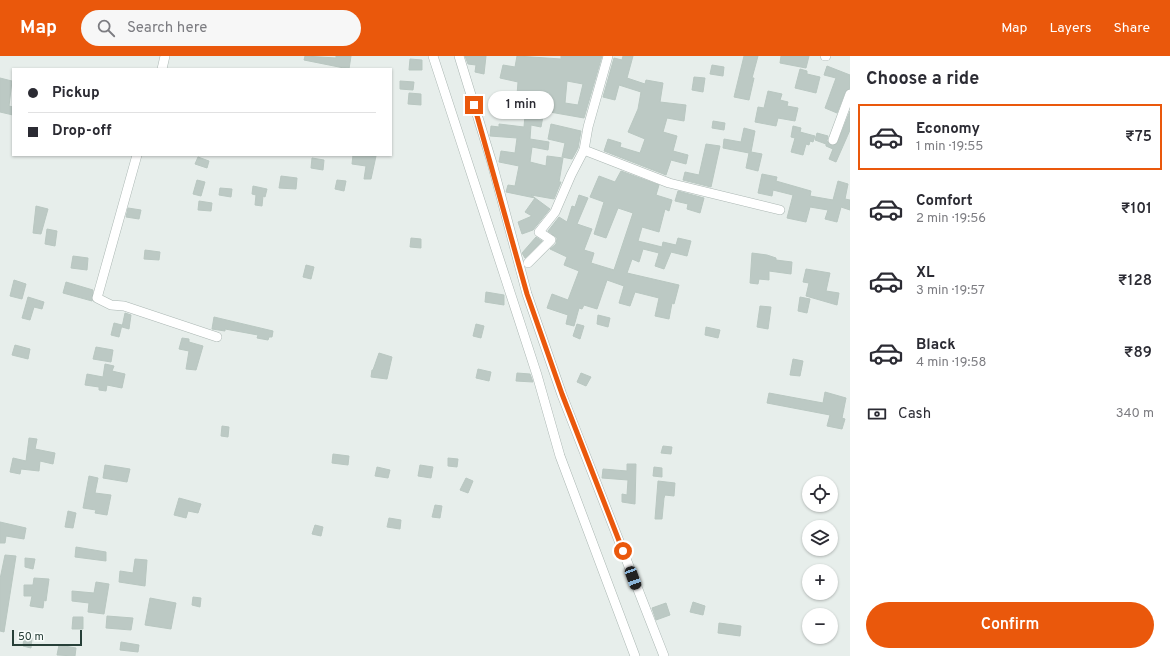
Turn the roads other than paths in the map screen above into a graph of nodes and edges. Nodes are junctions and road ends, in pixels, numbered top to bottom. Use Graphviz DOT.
graph roads {
  1 [pos="165,56"];
  2 [pos="433,56"];
  3 [pos="459,56"];
  4 [pos="608,56"];
  5 [pos="162,68"];
  6 [pos="850,94"];
  7 [pos="833,140"];
  8 [pos="584,150"];
  9 [pos="137,156"];
  10 [pos="780,210"];
  11 [pos="528,263"];
  12 [pos="217,337"];
  13 [pos="635,656"];
  14 [pos="664,656"];
  1 -- 5 [label="street"];
  2 -- 13 [label="street"];
  3 -- 14 [label="street"];
  4 -- 8 [label="street"];
  6 -- 7 [label="street"];
  8 -- 10 [label="street"];
  8 -- 11 [label="street"];
  9 -- 12 [label="street"];
}
